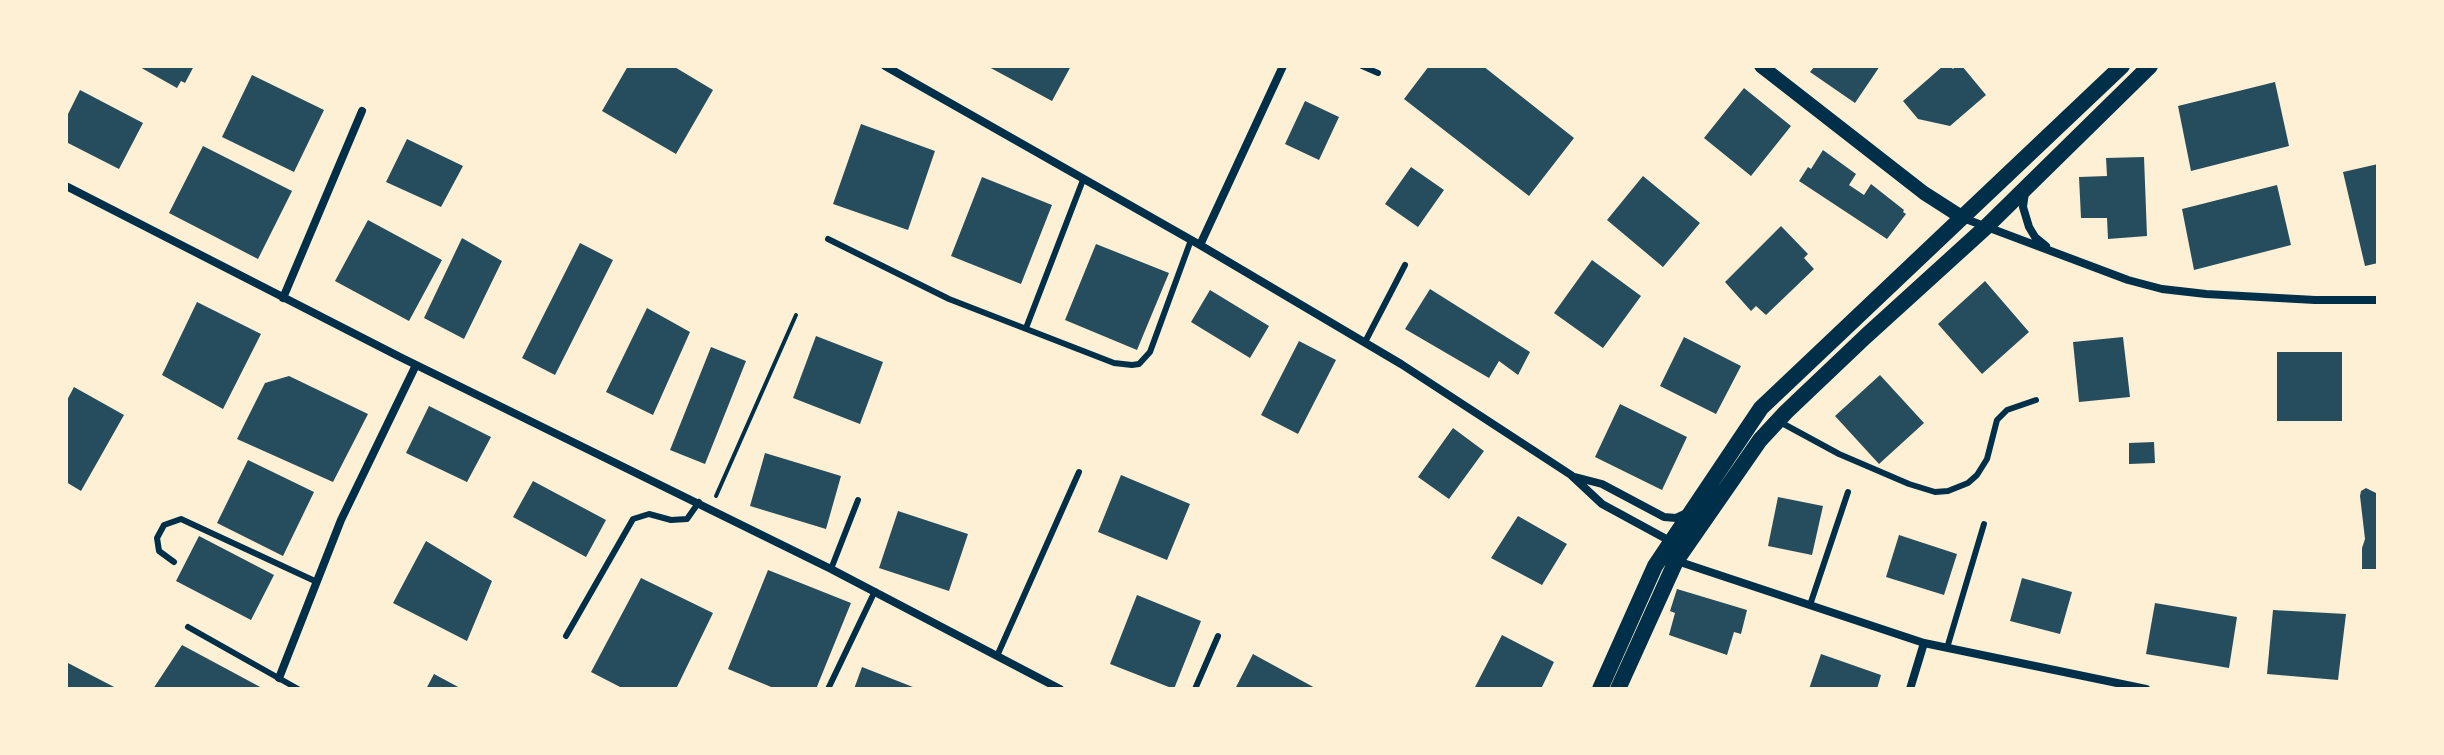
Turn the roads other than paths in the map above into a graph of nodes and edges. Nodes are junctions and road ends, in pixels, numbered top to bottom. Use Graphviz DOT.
graph roads {
  1 [pos="885,66"];
  2 [pos="1283,66"];
  3 [pos="1362,66"];
  4 [pos="1761,66"];
  5 [pos="2122,66"];
  6 [pos="2150,66"];
  7 [pos="1378,73"];
  8 [pos="362,111"];
  9 [pos="1083,180"];
  10 [pos="2032,182"];
  11 [pos="66,186"];
  12 [pos="1963,218"];
  13 [pos="1986,227"];
  14 [pos="828,239"];
  15 [pos="1191,240"];
  16 [pos="1200,245"];
  17 [pos="2054,251"];
  18 [pos="1405,265"];
  19 [pos="283,298"];
  20 [pos="2378,300"];
  21 [pos="1026,328"];
  22 [pos="1365,342"];
  23 [pos="416,365"];
  24 [pos="2036,400"];
  25 [pos="1777,420"];
  26 [pos="1079,472"];
  27 [pos="1571,475"];
  28 [pos="1848,492"];
  29 [pos="858,500"];
  30 [pos="699,502"];
  31 [pos="1692,509"];
  32 [pos="1984,524"];
  33 [pos="1670,541"];
  34 [pos="1676,561"];
  35 [pos="174,562"];
  36 [pos="831,569"];
  37 [pos="317,582"];
  38 [pos="875,591"];
  39 [pos="1810,605"];
  40 [pos="188,627"];
  41 [pos="566,636"];
  42 [pos="1218,636"];
  43 [pos="1924,643"];
  44 [pos="1947,648"];
  45 [pos="997,656"];
  46 [pos="279,678"];
  47 [pos="298,689"];
  48 [pos="828,689"];
  49 [pos="1059,689"];
  50 [pos="1195,689"];
  51 [pos="1600,689"];
  52 [pos="1618,689"];
  53 [pos="1910,689"];
  54 [pos="2146,689"];
  1 -- 9 [label="street"];
  2 -- 16 [label="street"];
  3 -- 7 [label="lane"];
  4 -- 12 [label="street"];
  5 -- 12 [label="main road"];
  6 -- 10 [label="main road"];
  8 -- 19 [label="street"];
  9 -- 15 [label="street"];
  9 -- 21 [label="lane"];
  10 -- 13 [label="main road"];
  10 -- 17 [label="street"];
  11 -- 19 [label="street"];
  12 -- 13 [label="street"];
  12 -- 31 [label="main road"];
  13 -- 17 [label="street"];
  13 -- 25 [label="main road"];
  14 -- 21 [label="lane"];
  15 -- 16 [label="street"];
  15 -- 21 [label="lane"];
  16 -- 22 [label="street"];
  17 -- 20 [label="street"];
  18 -- 22 [label="lane"];
  19 -- 23 [label="street"];
  22 -- 27 [label="street"];
  23 -- 30 [label="street"];
  23 -- 37 [label="street"];
  24 -- 25 [label="lane"];
  25 -- 34 [label="main road"];
  26 -- 45 [label="lane"];
  27 -- 31 [label="street"];
  27 -- 33 [label="street"];
  28 -- 39 [label="lane"];
  29 -- 36 [label="lane"];
  30 -- 36 [label="street"];
  30 -- 41 [label="lane"];
  31 -- 33 [label="main road"];
  32 -- 44 [label="lane"];
  33 -- 34 [label="street"];
  33 -- 51 [label="main road"];
  34 -- 39 [label="street"];
  34 -- 52 [label="main road"];
  35 -- 37 [label="lane"];
  36 -- 38 [label="street"];
  37 -- 46 [label="street"];
  38 -- 45 [label="street"];
  38 -- 48 [label="lane"];
  39 -- 43 [label="street"];
  40 -- 46 [label="lane"];
  42 -- 50 [label="lane"];
  43 -- 44 [label="street"];
  43 -- 53 [label="street"];
  44 -- 54 [label="street"];
  45 -- 49 [label="street"];
  46 -- 47 [label="lane"];
}
